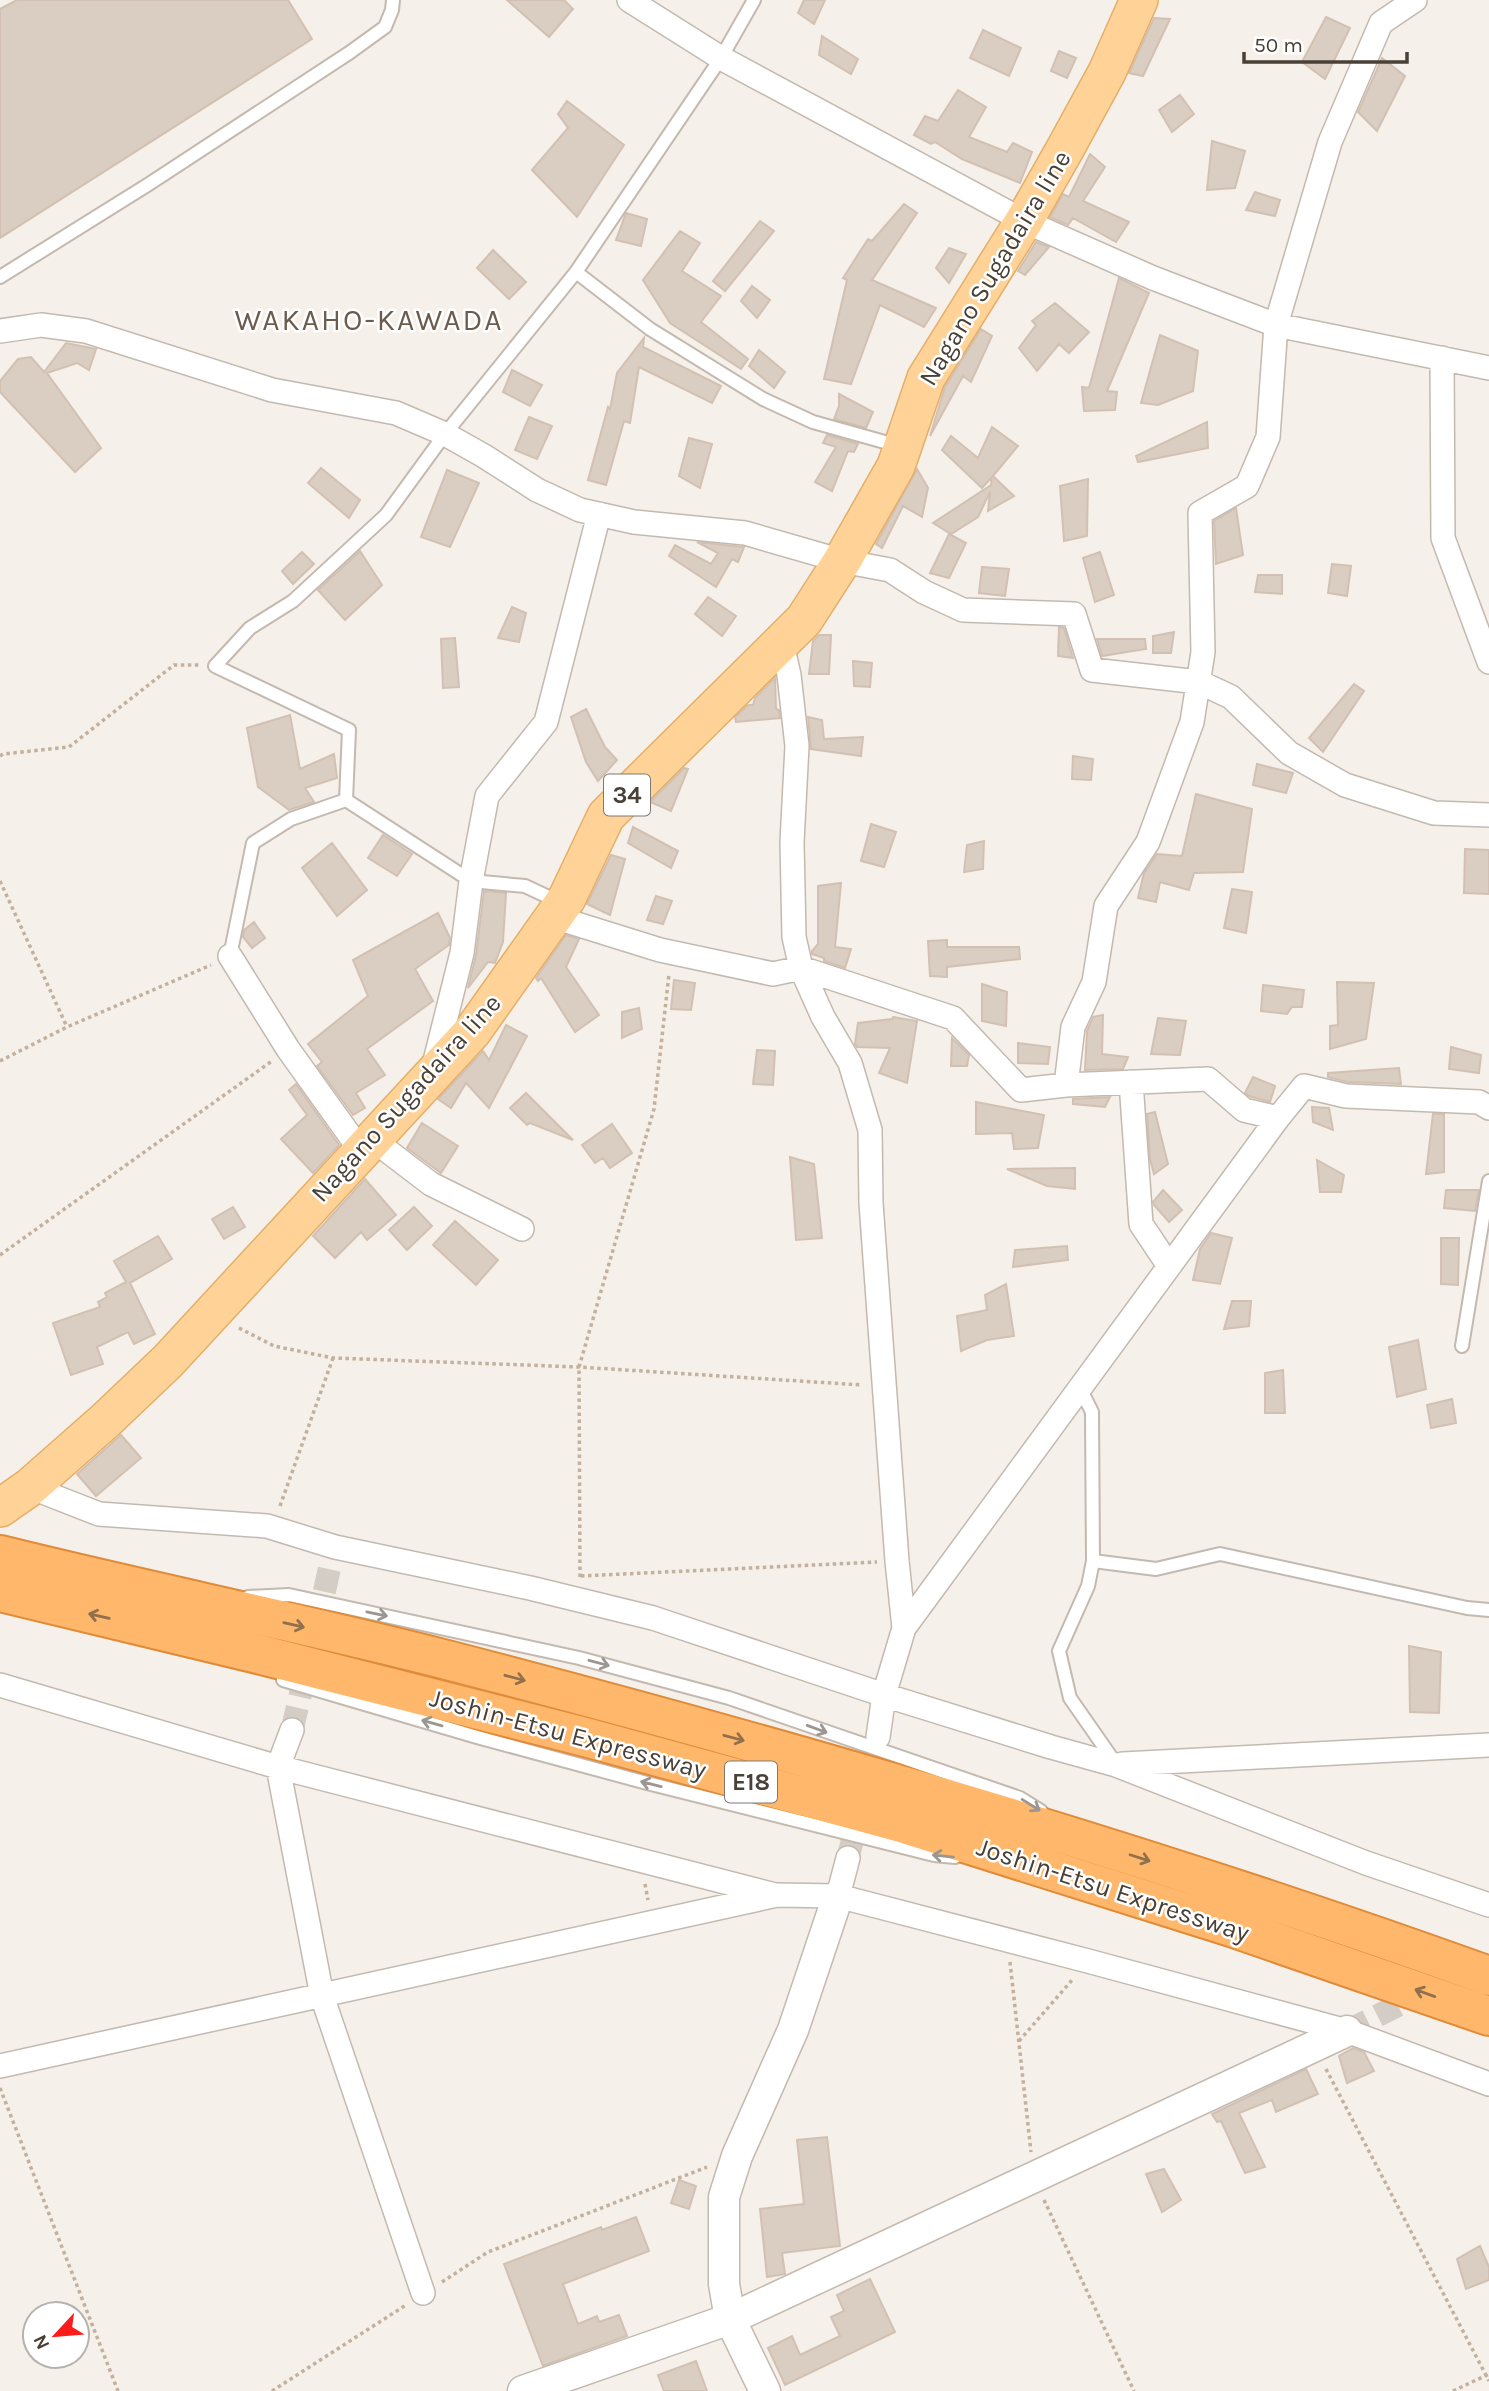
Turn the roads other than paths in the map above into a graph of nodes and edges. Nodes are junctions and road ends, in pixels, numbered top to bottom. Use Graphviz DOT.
graph roads {
  1 [pos="393,0"];
  2 [pos="629,0"];
  3 [pos="754,0"];
  4 [pos="1139,0"];
  5 [pos="1415,0"];
  6 [pos="721,58"];
  7 [pos="1024,221"];
  8 [pos="576,272"];
  9 [pos="0,277"];
  10 [pos="1276,325"];
  11 [pos="0,331"];
  12 [pos="1442,358"];
  13 [pos="1489,368"];
  14 [pos="445,434"];
  15 [pos="902,447"];
  16 [pos="599,514"];
  17 [pos="842,561"];
  18 [pos="782,644"];
  19 [pos="1489,662"];
  20 [pos="1199,682"];
  21 [pos="346,800"];
  22 [pos="1489,815"];
  23 [pos="471,881"];
  24 [pos="559,910"];
  25 [pos="230,956"];
  26 [pos="801,968"];
  27 [pos="432,1075"];
  28 [pos="1131,1082"];
  29 [pos="1066,1085"];
  30 [pos="1489,1108"];
  31 [pos="1278,1118"];
  32 [pos="367,1145"];
  33 [pos="1489,1181"];
  34 [pos="522,1229"];
  35 [pos="1169,1266"];
  36 [pos="1462,1346"];
  37 [pos="1080,1388"];
  38 [pos="30,1486"];
  39 [pos="0,1508"];
  40 [pos="1093,1561"];
  41 [pos="4,1569"];
  42 [pos="1489,1610"];
  43 [pos="904,1629"];
  44 [pos="158,1630"];
  45 [pos="220,1659"];
  46 [pos="271,1676"];
  47 [pos="0,1685"];
  48 [pos="884,1695"];
  49 [pos="292,1730"];
  50 [pos="878,1737"];
  51 [pos="1489,1745"];
  52 [pos="1116,1765"];
  53 [pos="278,1766"];
  54 [pos="848,1858"];
  55 [pos="1036,1864"];
  56 [pos="777,1895"];
  57 [pos="838,1896"];
  58 [pos="1489,1905"];
  59 [pos="1489,1976"];
  60 [pos="321,1996"];
  61 [pos="1489,2016"];
  62 [pos="1347,2031"];
  63 [pos="0,2066"];
  64 [pos="1489,2084"];
  65 [pos="424,2293"];
  66 [pos="730,2319"];
  67 [pos="523,2391"];
  68 [pos="765,2391"];
  1 -- 9 [label="lane"];
  2 -- 6 [label="street"];
  3 -- 6 [label="lane"];
  4 -- 7 [label="main road, Nagano Sugadaira line / 34"];
  5 -- 10 [label="street"];
  6 -- 7 [label="street"];
  6 -- 8 [label="lane"];
  7 -- 10 [label="street"];
  7 -- 15 [label="main road, Nagano Sugadaira line / 34"];
  8 -- 14 [label="lane"];
  8 -- 15 [label="lane"];
  10 -- 12 [label="street"];
  10 -- 20 [label="street"];
  11 -- 14 [label="street"];
  12 -- 13 [label="street"];
  12 -- 19 [label="street"];
  14 -- 16 [label="street"];
  14 -- 21 [label="lane"];
  15 -- 17 [label="main road, Nagano Sugadaira line / 34"];
  16 -- 17 [label="street"];
  16 -- 23 [label="street"];
  17 -- 18 [label="main road, Nagano Sugadaira line / 34"];
  17 -- 20 [label="street"];
  18 -- 24 [label="main road, Nagano Sugadaira line / 34"];
  18 -- 26 [label="street"];
  20 -- 22 [label="street"];
  20 -- 29 [label="street"];
  21 -- 23 [label="lane"];
  21 -- 25 [label="lane"];
  23 -- 24 [label="lane"];
  23 -- 27 [label="street"];
  24 -- 26 [label="street"];
  24 -- 27 [label="main road, Nagano Sugadaira line / 34"];
  25 -- 32 [label="street"];
  26 -- 29 [label="street"];
  26 -- 43 [label="street"];
  27 -- 32 [label="main road, Nagano Sugadaira line / 34"];
  28 -- 29 [label="street"];
  28 -- 31 [label="street"];
  28 -- 35 [label="street"];
  30 -- 31 [label="street"];
  31 -- 35 [label="street"];
  32 -- 34 [label="street"];
  32 -- 38 [label="main road, Nagano Sugadaira line / 34"];
  33 -- 36 [label="lane"];
  35 -- 37 [label="street"];
  37 -- 40 [label="lane"];
  37 -- 43 [label="street"];
  38 -- 39 [label="main road, Nagano Sugadaira line / 34"];
  38 -- 48 [label="street"];
  40 -- 42 [label="lane"];
  40 -- 52 [label="lane"];
  44 -- 41 [label="highway, Joshin-Etsu Expressway / E18, one-way"];
  41 -- 59 [label="highway, Joshin-Etsu Expressway / E18, one-way"];
  43 -- 48 [label="street"];
  44 -- 45 [label="lane"];
  44 -- 55 [label="highway, Joshin-Etsu Expressway / E18"];
  55 -- 46 [label="lane, one-way"];
  47 -- 53 [label="street"];
  48 -- 50 [label="street"];
  48 -- 52 [label="street"];
  49 -- 53 [label="street"];
  51 -- 52 [label="street"];
  52 -- 58 [label="street"];
  53 -- 56 [label="street"];
  53 -- 60 [label="street"];
  54 -- 57 [label="street"];
  61 -- 55 [label="highway, Joshin-Etsu Expressway / E18, one-way"];
  56 -- 57 [label="street"];
  56 -- 60 [label="street"];
  57 -- 62 [label="street"];
  57 -- 66 [label="street"];
  60 -- 63 [label="street"];
  60 -- 65 [label="street"];
  62 -- 64 [label="street"];
  62 -- 66 [label="street"];
  66 -- 67 [label="street"];
  66 -- 68 [label="street"];
}
